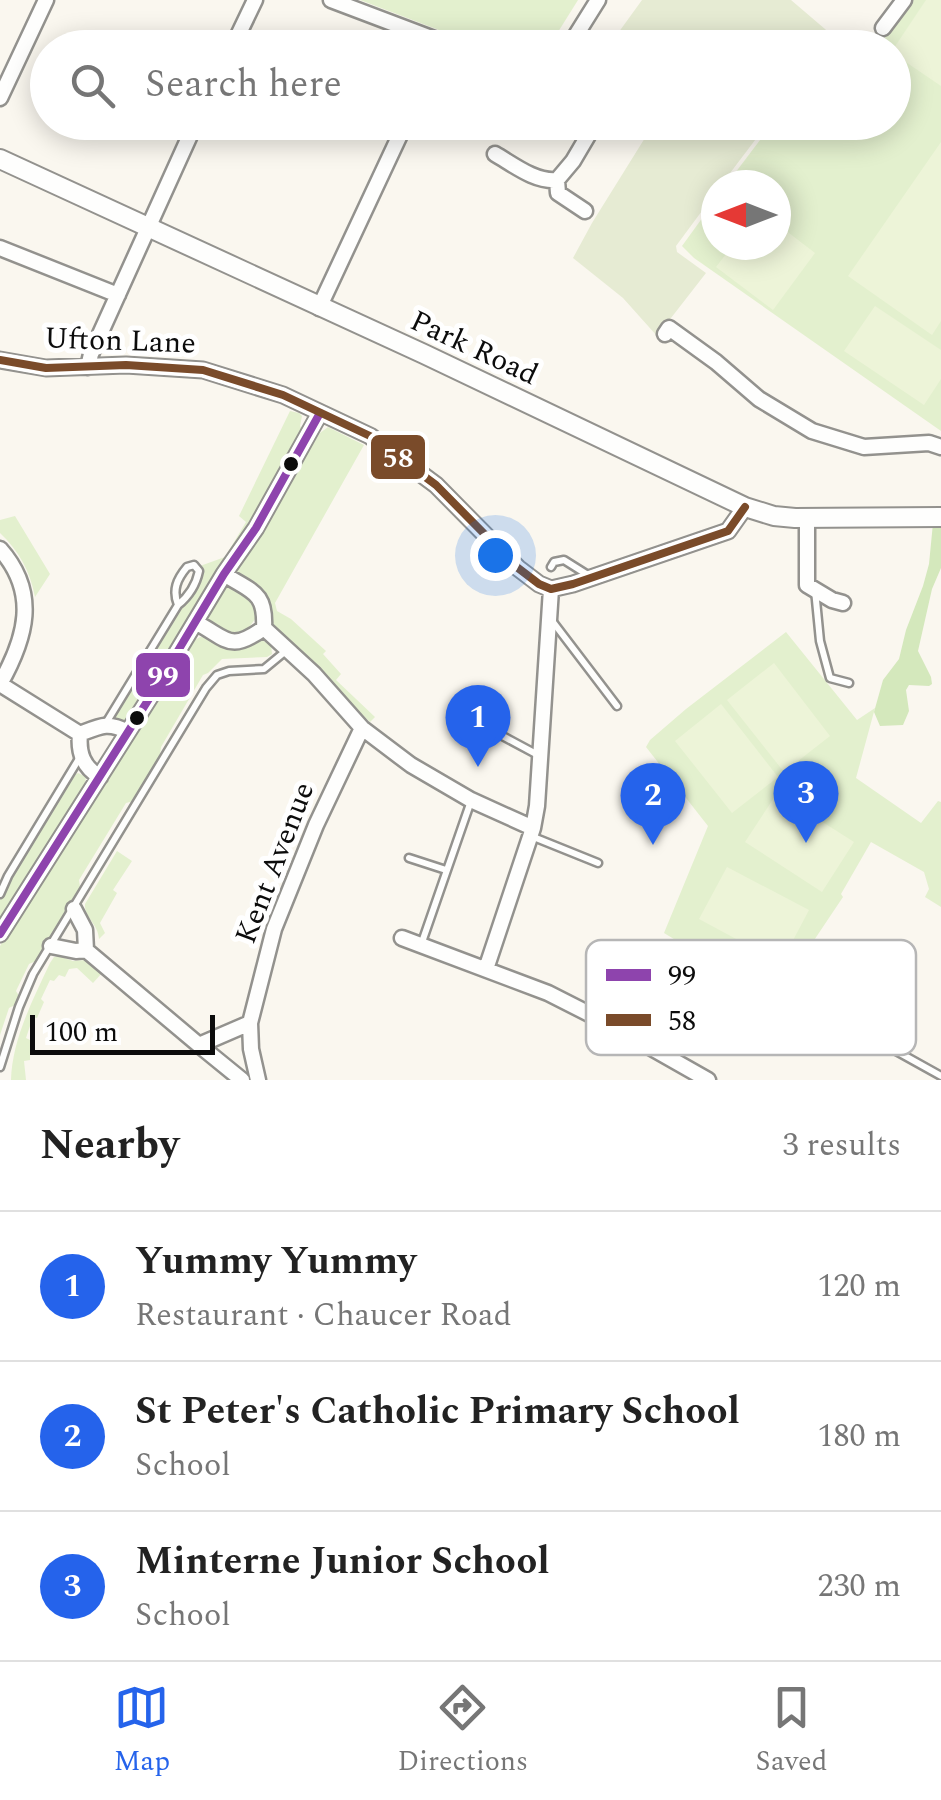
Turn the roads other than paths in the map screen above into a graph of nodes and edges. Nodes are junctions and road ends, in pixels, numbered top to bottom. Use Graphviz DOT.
graph roads {
  1 [pos="46,0"];
  2 [pos="255,0"];
  3 [pos="331,0"];
  4 [pos="598,0"];
  5 [pos="904,0"];
  6 [pos="884,28"];
  7 [pos="32,30"];
  8 [pos="241,30"];
  9 [pos="410,30"];
  10 [pos="579,30"];
  11 [pos="30,34"];
  12 [pos="0,98"];
  13 [pos="188,140"];
  14 [pos="397,140"];
  15 [pos="585,140"];
  16 [pos="495,154"];
  17 [pos="0,159"];
  18 [pos="558,180"];
  19 [pos="585,212"];
  20 [pos="149,228"];
  21 [pos="0,248"];
  22 [pos="118,295"];
  23 [pos="318,308"];
  24 [pos="665,334"];
  25 [pos="0,360"];
  26 [pos="88,366"];
  27 [pos="320,413"];
  28 [pos="941,446"];
  29 [pos="745,507"];
  30 [pos="941,517"];
  31 [pos="807,518"];
  32 [pos="0,549"];
  33 [pos="551,567"];
  34 [pos="224,574"];
  35 [pos="592,578"];
  36 [pos="551,589"];
  37 [pos="815,589"];
  38 [pos="843,602"];
  39 [pos="178,605"];
  40 [pos="550,617"];
  41 [pos="195,622"];
  42 [pos="264,628"];
  43 [pos="288,650"];
  44 [pos="0,684"];
  45 [pos="849,684"];
  46 [pos="617,706"];
  47 [pos="466,717"];
  48 [pos="106,724"];
  49 [pos="362,728"];
  50 [pos="128,732"];
  51 [pos="80,734"];
  52 [pos="81,756"];
  53 [pos="540,756"];
  54 [pos="100,777"];
  55 [pos="472,800"];
  56 [pos="532,832"];
  57 [pos="408,858"];
  58 [pos="598,863"];
  59 [pos="446,870"];
  60 [pos="0,894"];
  61 [pos="74,908"];
  62 [pos="0,934"];
  63 [pos="402,938"];
  64 [pos="421,945"];
  65 [pos="51,946"];
  66 [pos="86,950"];
  67 [pos="486,969"];
  68 [pos="586,1012"];
  69 [pos="250,1023"];
  70 [pos="198,1045"];
  71 [pos="664,1055"];
  72 [pos="903,1055"];
  73 [pos="0,1067"];
  74 [pos="941,1076"];
  75 [pos="242,1080"];
  76 [pos="258,1080"];
  77 [pos="708,1080"];
  1 -- 7 [label="street"];
  2 -- 8 [label="street"];
  3 -- 9 [label="street"];
  4 -- 10 [label="street"];
  5 -- 6 [label="street"];
  11 -- 12 [label="street"];
  13 -- 20 [label="street"];
  14 -- 23 [label="street"];
  15 -- 18 [label="street"];
  16 -- 18 [label="street"];
  17 -- 20 [label="street, Park Road"];
  18 -- 19 [label="street"];
  20 -- 22 [label="street"];
  20 -- 23 [label="street, Park Road"];
  21 -- 22 [label="street"];
  22 -- 26 [label="street"];
  23 -- 29 [label="street, Park Road"];
  24 -- 28 [label="street"];
  25 -- 26 [label="street, Ufton Lane"];
  26 -- 27 [label="street, Ufton Lane"];
  27 -- 34 [label="street"];
  27 -- 36 [label="street, Ufton Lane"];
  29 -- 31 [label="street, Park Road"];
  29 -- 35 [label="street"];
  30 -- 31 [label="street, Park Road"];
  31 -- 37 [label="street"];
  32 -- 44 [label="street"];
  33 -- 35 [label="lane"];
  34 -- 41 [label="street"];
  34 -- 42 [label="street"];
  35 -- 36 [label="street"];
  36 -- 40 [label="street"];
  37 -- 38 [label="street"];
  37 -- 45 [label="lane"];
  39 -- 39 [label="lane"];
  39 -- 48 [label="lane"];
  40 -- 46 [label="lane"];
  40 -- 53 [label="street"];
  41 -- 42 [label="street"];
  41 -- 50 [label="street"];
  42 -- 43 [label="street"];
  43 -- 49 [label="street"];
  43 -- 61 [label="lane"];
  44 -- 51 [label="street"];
  47 -- 53 [label="lane"];
  48 -- 50 [label="street"];
  48 -- 51 [label="street"];
  49 -- 55 [label="street"];
  49 -- 69 [label="street, Kent Avenue"];
  50 -- 54 [label="street"];
  51 -- 52 [label="street"];
  52 -- 54 [label="street"];
  52 -- 60 [label="lane"];
  53 -- 56 [label="street"];
  54 -- 62 [label="street"];
  55 -- 56 [label="street"];
  55 -- 59 [label="lane"];
  56 -- 58 [label="lane"];
  56 -- 67 [label="street"];
  57 -- 59 [label="lane"];
  59 -- 64 [label="lane"];
  61 -- 65 [label="lane"];
  61 -- 66 [label="street"];
  63 -- 64 [label="street"];
  64 -- 67 [label="street"];
  65 -- 66 [label="street"];
  65 -- 73 [label="lane"];
  66 -- 70 [label="street"];
  67 -- 68 [label="street"];
  69 -- 70 [label="street"];
  69 -- 76 [label="street, Kent Avenue"];
  70 -- 75 [label="street"];
  71 -- 77 [label="street"];
  72 -- 74 [label="lane"];
}
